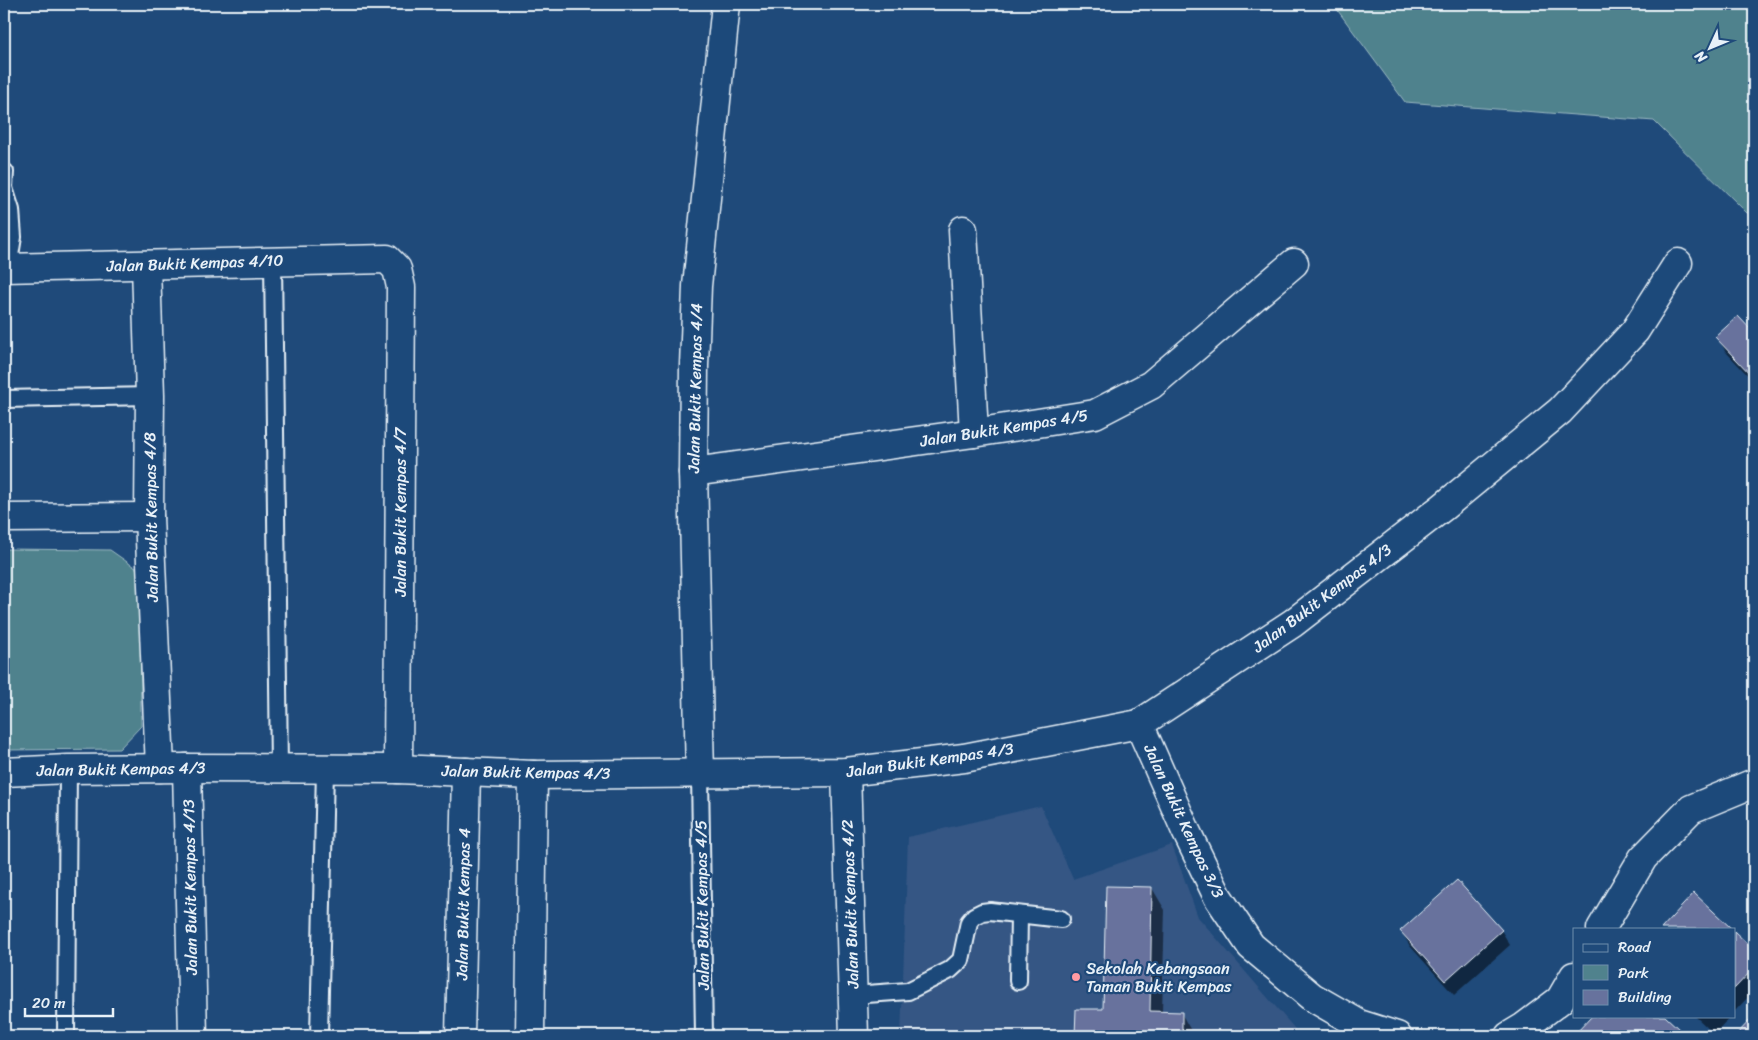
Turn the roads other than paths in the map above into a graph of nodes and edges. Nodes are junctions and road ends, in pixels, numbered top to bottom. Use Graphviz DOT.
graph roads {
  1 [pos="726,4"];
  2 [pos="5,172"];
  3 [pos="963,230"];
  4 [pos="387,259"];
  5 [pos="274,261"];
  6 [pos="1294,263"];
  7 [pos="1678,263"];
  8 [pos="146,265"];
  9 [pos="6,268"];
  10 [pos="150,396"];
  11 [pos="4,399"];
  12 [pos="974,433"];
  13 [pos="693,472"];
  14 [pos="149,517"];
  15 [pos="4,518"];
  16 [pos="1139,724"];
  17 [pos="160,768"];
  18 [pos="188,768"];
  19 [pos="280,768"];
  20 [pos="324,768"];
  21 [pos="68,769"];
  22 [pos="398,769"];
  23 [pos="4,772"];
  24 [pos="466,772"];
  25 [pos="846,772"];
  26 [pos="534,774"];
  27 [pos="700,774"];
  28 [pos="1754,783"];
  29 [pos="1019,915"];
  30 [pos="1061,919"];
  31 [pos="1602,928"];
  32 [pos="1573,978"];
  33 [pos="1018,981"];
  34 [pos="853,995"];
  35 [pos="66,1036"];
  36 [pos="193,1036"];
  37 [pos="319,1036"];
  38 [pos="460,1036"];
  39 [pos="530,1036"];
  40 [pos="704,1036"];
  41 [pos="854,1036"];
  42 [pos="1397,1036"];
  43 [pos="1509,1036"];
  1 -- 13 [label="street, Jalan Bukit Kempas 4/4"];
  2 -- 9 [label="lane"];
  3 -- 12 [label="street"];
  4 -- 5 [label="street, Jalan Bukit Kempas 4/10"];
  4 -- 22 [label="street, Jalan Bukit Kempas 4/7"];
  5 -- 8 [label="street, Jalan Bukit Kempas 4/10"];
  5 -- 19 [label="lane"];
  6 -- 12 [label="street, Jalan Bukit Kempas 4/5"];
  7 -- 16 [label="street, Jalan Bukit Kempas 4/3"];
  8 -- 9 [label="street, Jalan Bukit Kempas 4/10"];
  8 -- 10 [label="street, Jalan Bukit Kempas 4/8"];
  10 -- 11 [label="lane"];
  10 -- 14 [label="street, Jalan Bukit Kempas 4/8"];
  12 -- 13 [label="street, Jalan Bukit Kempas 4/5"];
  13 -- 27 [label="street, Jalan Bukit Kempas 4/4"];
  14 -- 15 [label="street"];
  14 -- 17 [label="street, Jalan Bukit Kempas 4/8"];
  16 -- 25 [label="street, Jalan Bukit Kempas 4/3"];
  16 -- 42 [label="street, Jalan Bukit Kempas 3/3"];
  17 -- 18 [label="street, Jalan Bukit Kempas 4/3"];
  17 -- 21 [label="street, Jalan Bukit Kempas 4/3"];
  18 -- 19 [label="street, Jalan Bukit Kempas 4/3"];
  18 -- 36 [label="street, Jalan Bukit Kempas 4/13"];
  19 -- 20 [label="street, Jalan Bukit Kempas 4/3"];
  20 -- 22 [label="street, Jalan Bukit Kempas 4/3"];
  20 -- 37 [label="lane"];
  21 -- 23 [label="street, Jalan Bukit Kempas 4/3"];
  21 -- 35 [label="lane"];
  22 -- 24 [label="street, Jalan Bukit Kempas 4/3"];
  24 -- 26 [label="street, Jalan Bukit Kempas 4/3"];
  24 -- 38 [label="street, Jalan Bukit Kempas 4"];
  25 -- 27 [label="street, Jalan Bukit Kempas 4/3"];
  25 -- 34 [label="street, Jalan Bukit Kempas 4/2"];
  26 -- 27 [label="street, Jalan Bukit Kempas 4/3"];
  26 -- 39 [label="street"];
  27 -- 40 [label="lane, Jalan Bukit Kempas 4/5"];
  28 -- 31 [label="street"];
  29 -- 30 [label="lane"];
  29 -- 33 [label="lane"];
  29 -- 34 [label="lane"];
  32 -- 43 [label="street"];
  34 -- 41 [label="street, Jalan Bukit Kempas 4/2"];
}
